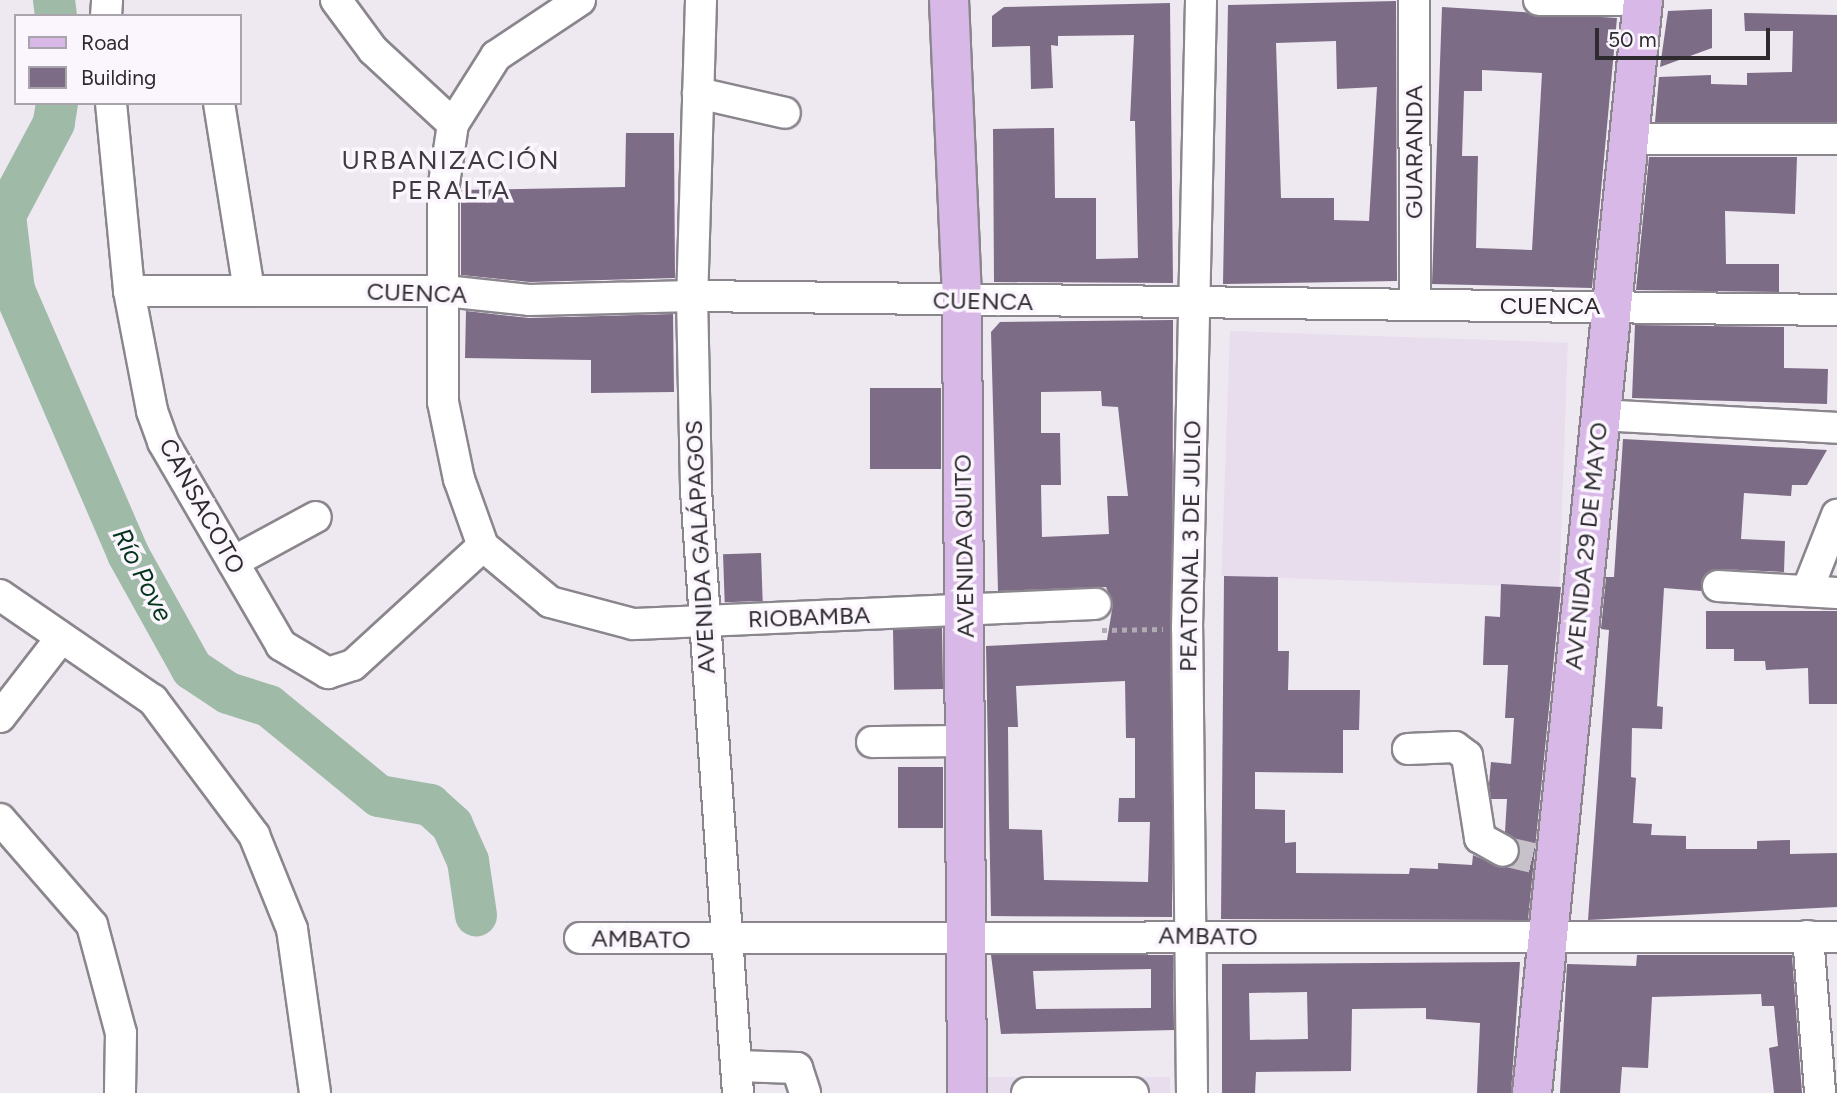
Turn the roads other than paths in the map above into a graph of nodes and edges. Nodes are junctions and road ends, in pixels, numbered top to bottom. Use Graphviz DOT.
graph roads {
  1 [pos="336,0"];
  2 [pos="580,0"];
  3 [pos="701,0"];
  4 [pos="949,0"];
  5 [pos="1201,0"];
  6 [pos="1414,0"];
  7 [pos="1539,0"];
  8 [pos="1643,0"];
  9 [pos="698,93"];
  10 [pos="111,105"];
  11 [pos="219,105"];
  12 [pos="785,113"];
  13 [pos="453,124"];
  14 [pos="1629,139"];
  15 [pos="1837,139"];
  16 [pos="130,291"];
  17 [pos="249,291"];
  18 [pos="445,291"];
  19 [pos="692,296"];
  20 [pos="962,301"];
  21 [pos="1196,302"];
  22 [pos="1415,304"];
  23 [pos="1609,306"];
  24 [pos="1837,310"];
  25 [pos="1600,415"];
  26 [pos="1837,428"];
  27 [pos="1837,514"];
  28 [pos="316,517"];
  29 [pos="483,546"];
  30 [pos="233,562"];
  31 [pos="1718,586"];
  32 [pos="1807,591"];
  33 [pos="1837,593"];
  34 [pos="0,595"];
  35 [pos="1096,604"];
  36 [pos="965,611"];
  37 [pos="701,620"];
  38 [pos="61,638"];
  39 [pos="0,717"];
  40 [pos="965,741"];
  41 [pos="872,742"];
  42 [pos="1408,749"];
  43 [pos="0,819"];
  44 [pos="1503,851"];
  45 [pos="1189,936"];
  46 [pos="966,937"];
  47 [pos="1547,937"];
  48 [pos="1822,937"];
  49 [pos="580,938"];
  50 [pos="727,941"];
  51 [pos="738,1080"];
  52 [pos="120,1093"];
  53 [pos="315,1093"];
  54 [pos="805,1093"];
  55 [pos="967,1093"];
  56 [pos="1027,1093"];
  57 [pos="1133,1093"];
  58 [pos="1192,1093"];
  59 [pos="1532,1093"];
  60 [pos="1820,1093"];
  1 -- 13 [label="street"];
  2 -- 13 [label="street"];
  3 -- 9 [label="street, AVENIDA GALÁPAGOS"];
  4 -- 20 [label="main road, AVENIDA QUITO"];
  5 -- 21 [label="street, PEATONAL 3 DE JULIO"];
  6 -- 22 [label="street, GUARANDA"];
  7 -- 8 [label="street"];
  8 -- 14 [label="main road, AVENIDA 29 DE MAYO"];
  9 -- 12 [label="street"];
  9 -- 19 [label="street, AVENIDA GALÁPAGOS"];
  10 -- 16 [label="street, CANSACOTO"];
  11 -- 17 [label="street"];
  13 -- 18 [label="street"];
  14 -- 15 [label="street"];
  14 -- 23 [label="main road, AVENIDA 29 DE MAYO"];
  16 -- 17 [label="street, CUENCA"];
  16 -- 30 [label="street, CANSACOTO"];
  17 -- 18 [label="street, CUENCA"];
  18 -- 19 [label="street, CUENCA"];
  18 -- 29 [label="street"];
  19 -- 20 [label="street, CUENCA"];
  19 -- 37 [label="street, AVENIDA GALÁPAGOS"];
  20 -- 21 [label="street, CUENCA"];
  20 -- 36 [label="main road, AVENIDA QUITO"];
  21 -- 22 [label="street, CUENCA"];
  21 -- 45 [label="street, PEATONAL 3 DE JULIO"];
  22 -- 23 [label="street, CUENCA"];
  23 -- 24 [label="street, CUENCA"];
  23 -- 25 [label="main road, AVENIDA 29 DE MAYO"];
  25 -- 26 [label="street"];
  25 -- 47 [label="main road, AVENIDA 29 DE MAYO"];
  27 -- 32 [label="street"];
  28 -- 30 [label="street"];
  29 -- 30 [label="street, CANSACOTO"];
  29 -- 37 [label="street, RIOBAMBA"];
  31 -- 32 [label="street"];
  32 -- 33 [label="street"];
  34 -- 38 [label="street"];
  35 -- 36 [label="street, RIOBAMBA"];
  36 -- 37 [label="street, RIOBAMBA"];
  36 -- 40 [label="main road, AVENIDA QUITO"];
  37 -- 50 [label="street, AVENIDA GALÁPAGOS"];
  38 -- 39 [label="street"];
  38 -- 53 [label="street"];
  40 -- 41 [label="street"];
  40 -- 46 [label="main road, AVENIDA QUITO"];
  42 -- 44 [label="street"];
  43 -- 52 [label="street"];
  45 -- 46 [label="street, AMBATO"];
  45 -- 47 [label="street, AMBATO"];
  45 -- 58 [label="street, PEATONAL 3 DE JULIO"];
  46 -- 50 [label="street, AMBATO"];
  46 -- 55 [label="main road, AVENIDA QUITO"];
  47 -- 48 [label="street, AMBATO"];
  47 -- 59 [label="main road, AVENIDA 29 DE MAYO"];
  48 -- 60 [label="street"];
  49 -- 50 [label="street, AMBATO"];
  50 -- 51 [label="street, AVENIDA GALÁPAGOS"];
  51 -- 54 [label="street"];
  56 -- 57 [label="street"];
}
